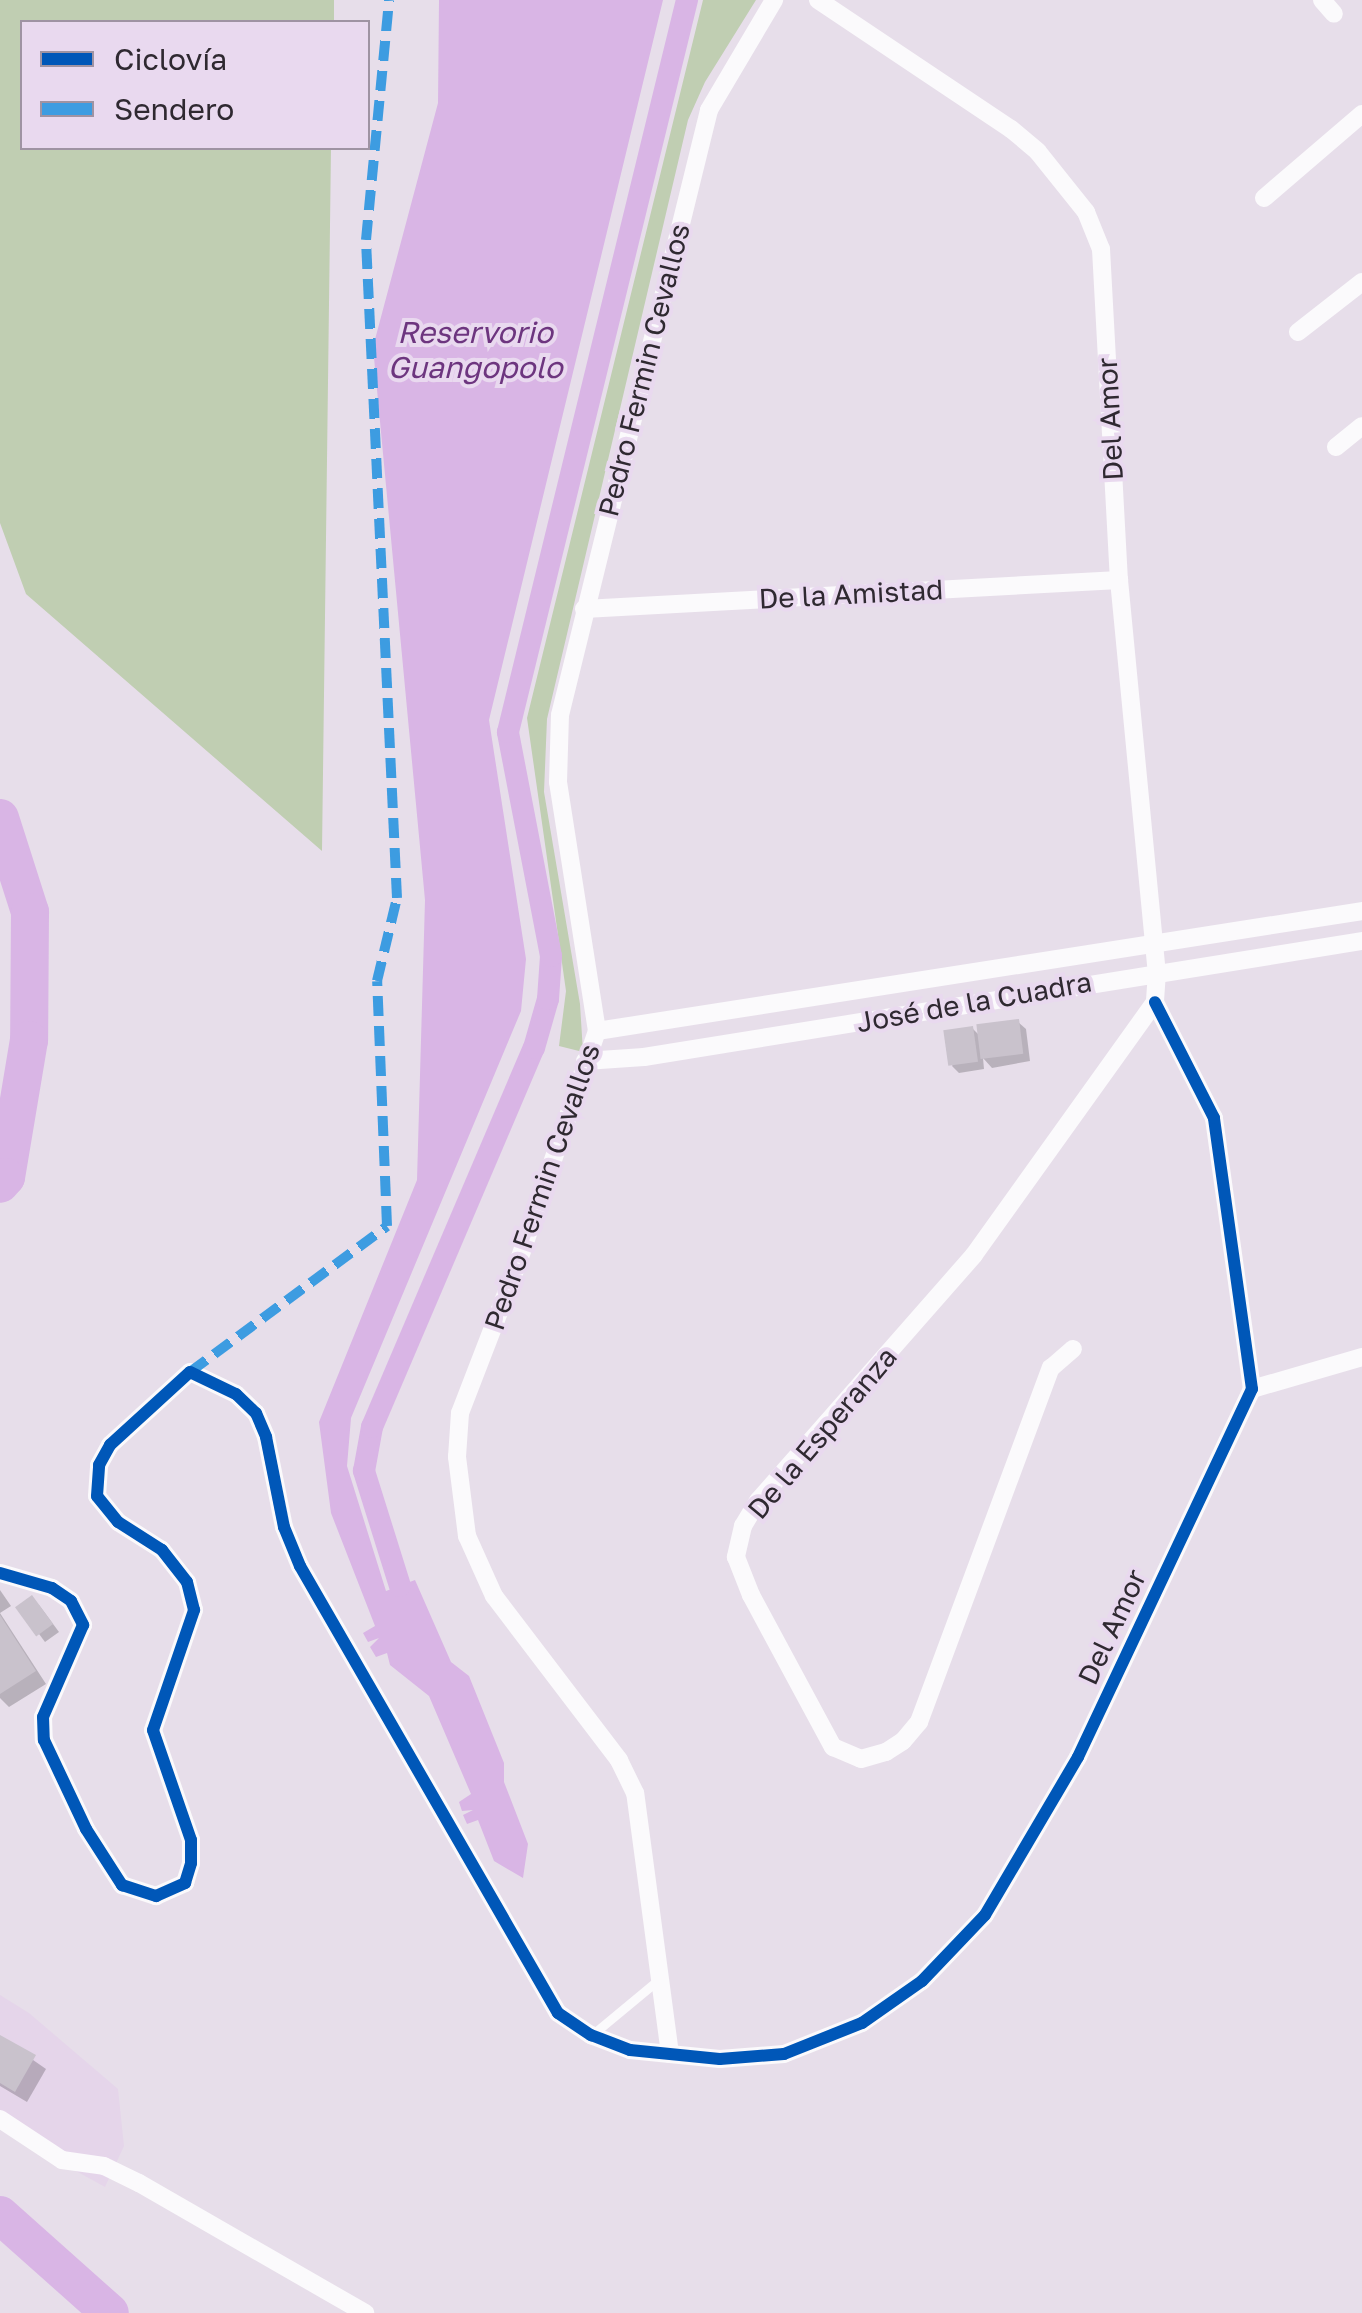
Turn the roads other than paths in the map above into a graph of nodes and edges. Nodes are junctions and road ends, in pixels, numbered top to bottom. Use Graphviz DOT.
graph roads {
  1 [pos="774,0"];
  2 [pos="818,0"];
  3 [pos="1362,114"];
  4 [pos="1264,198"];
  5 [pos="1362,282"];
  6 [pos="1298,332"];
  7 [pos="1362,426"];
  8 [pos="1336,447"];
  9 [pos="1119,580"];
  10 [pos="584,609"];
  11 [pos="1362,912"];
  12 [pos="1362,941"];
  13 [pos="1154,947"];
  14 [pos="1157,972"];
  15 [pos="880,988"];
  16 [pos="1155,1002"];
  17 [pos="885,1017"];
  18 [pos="597,1032"];
  19 [pos="586,1061"];
  20 [pos="1072,1349"];
  21 [pos="1362,1357"];
  22 [pos="1252,1389"];
  23 [pos="0,1573"];
  24 [pos="659,1980"];
  25 [pos="591,2035"];
  26 [pos="670,2054"];
  27 [pos="0,2119"];
  28 [pos="365,2313"];
  1 -- 10 [label="street, Pedro Fermin Cevallos"];
  2 -- 9 [label="street, Del Amor"];
  3 -- 4 [label="street"];
  5 -- 6 [label="street"];
  7 -- 8 [label="street"];
  9 -- 10 [label="street, De la Amistad"];
  9 -- 13 [label="street, Del Amor"];
  10 -- 18 [label="street, Pedro Fermin Cevallos"];
  11 -- 13 [label="street, José de la Cuadra"];
  12 -- 14 [label="street, José de la Cuadra"];
  13 -- 14 [label="street, Del Amor"];
  13 -- 15 [label="street, José de la Cuadra"];
  14 -- 16 [label="street"];
  14 -- 17 [label="street, José de la Cuadra"];
  15 -- 17 [label="street"];
  15 -- 18 [label="street, José de la Cuadra"];
  16 -- 20 [label="street, De la Esperanza"];
  16 -- 22 [label="street"];
  17 -- 19 [label="street, José de la Cuadra"];
  18 -- 19 [label="street, Pedro Fermin Cevallos"];
  19 -- 24 [label="street, Pedro Fermin Cevallos"];
  21 -- 22 [label="street"];
  22 -- 26 [label="street, Del Amor"];
  23 -- 25 [label="street, Del Amor"];
  24 -- 25 [label="lane"];
  24 -- 26 [label="street, Pedro Fermin Cevallos"];
  25 -- 26 [label="street, Del Amor"];
  27 -- 28 [label="street"];
}
